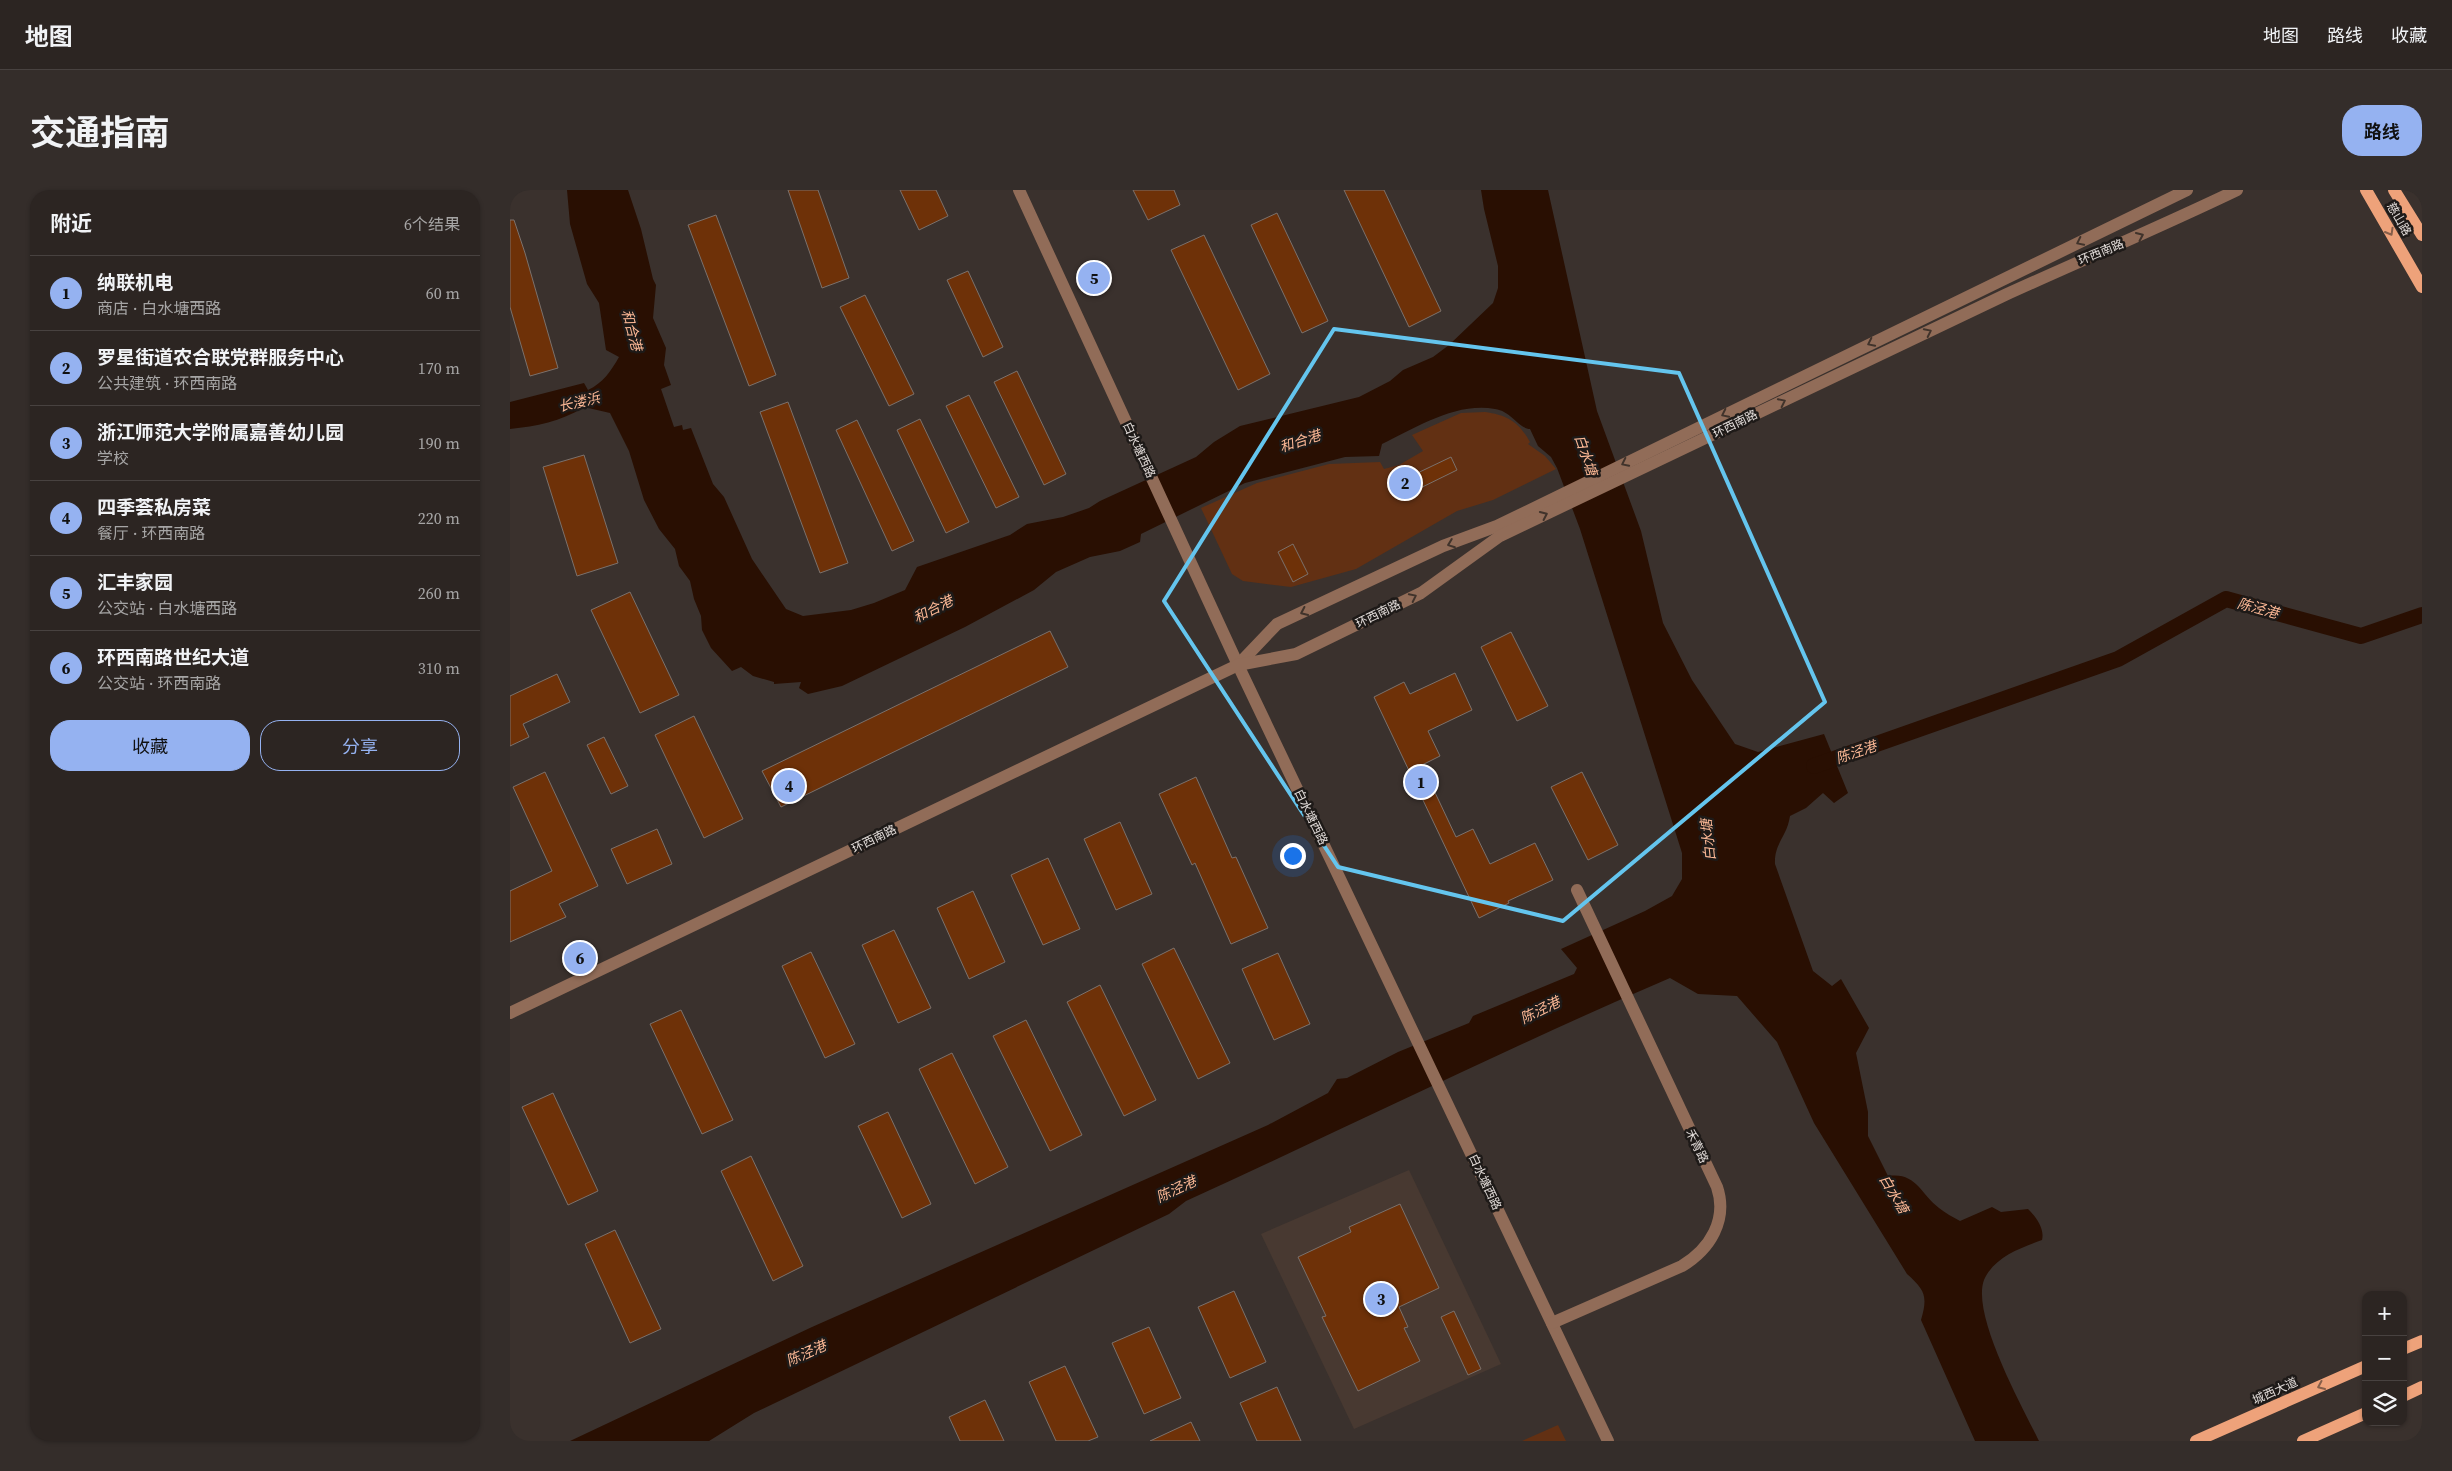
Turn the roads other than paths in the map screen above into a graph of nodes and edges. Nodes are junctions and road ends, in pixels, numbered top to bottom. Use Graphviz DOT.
graph roads {
  1 [pos="1019,190"];
  2 [pos="2187,190"];
  3 [pos="2238,190"];
  4 [pos="2366,190"];
  5 [pos="2394,190"];
  6 [pos="2422,234"];
  7 [pos="2422,287"];
  8 [pos="1671,447"];
  9 [pos="1498,531"];
  10 [pos="1238,665"];
  11 [pos="1576,890"];
  12 [pos="510,1012"];
  13 [pos="1552,1323"];
  14 [pos="2422,1341"];
  15 [pos="2407,1347"];
  16 [pos="2362,1368"];
  17 [pos="2422,1388"];
  18 [pos="2407,1394"];
  19 [pos="2362,1415"];
  20 [pos="1608,1441"];
  21 [pos="2196,1441"];
  22 [pos="2303,1441"];
  1 -- 10 [label="street, 白水塘西路"];
  2 -- 8 [label="street, 环西南路, one-way"];
  8 -- 3 [label="street, 环西南路, one-way"];
  4 -- 7 [label="main road, 慈山路, one-way"];
  5 -- 6 [label="main road, 慈山路"];
  8 -- 9 [label="street, 环西南路"];
  9 -- 10 [label="street, 环西南路, one-way"];
  10 -- 9 [label="street, 环西南路, one-way"];
  10 -- 12 [label="street, 环西南路"];
  10 -- 13 [label="street, 白水塘西路"];
  11 -- 13 [label="street, 禾青路"];
  13 -- 20 [label="street, 白水塘西路"];
  14 -- 15 [label="main road"];
  16 -- 21 [label="main road, 城西大道, one-way"];
  17 -- 18 [label="main road"];
  19 -- 22 [label="main road"];
}
